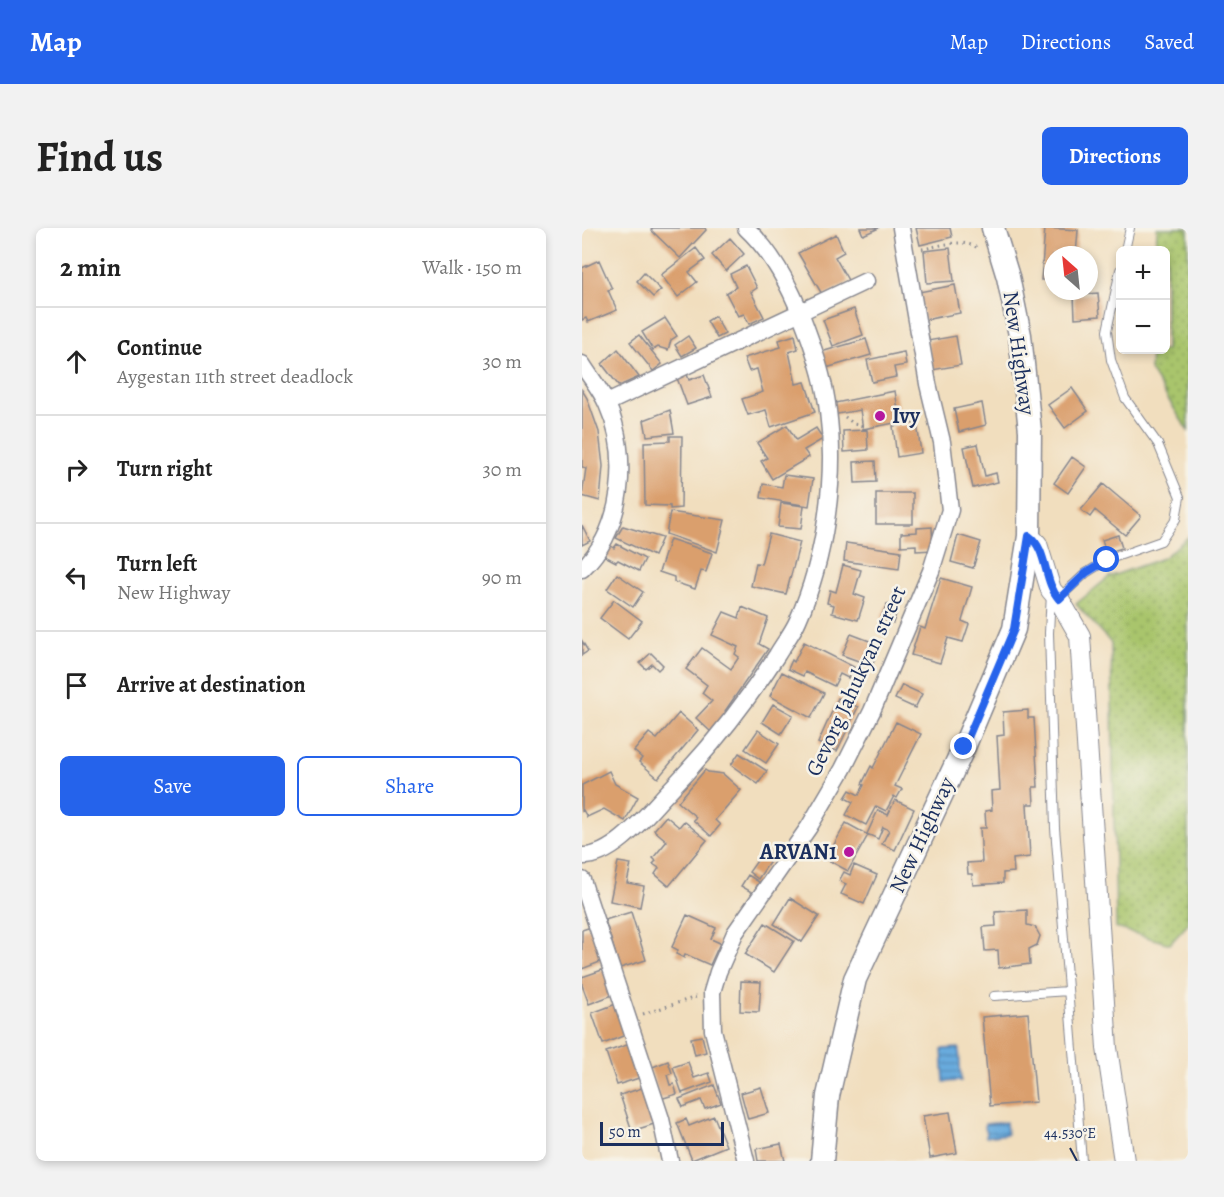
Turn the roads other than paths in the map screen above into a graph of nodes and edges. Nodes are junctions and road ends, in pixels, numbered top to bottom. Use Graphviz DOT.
graph roads {
  1 [pos="746,228"];
  2 [pos="901,228"];
  3 [pos="993,228"];
  4 [pos="1130,228"];
  5 [pos="1126,246"];
  6 [pos="866,281"];
  7 [pos="1116,289"];
  8 [pos="800,311"];
  9 [pos="582,364"];
  10 [pos="607,403"];
  11 [pos="1029,536"];
  12 [pos="582,569"];
  13 [pos="1055,594"];
  14 [pos="582,856"];
  15 [pos="582,880"];
  16 [pos="1068,991"];
  17 [pos="994,996"];
  18 [pos="670,1161"];
  19 [pos="746,1161"];
  20 [pos="822,1161"];
  21 [pos="1082,1161"];
  22 [pos="1124,1161"];
  1 -- 8 [label="street"];
  2 -- 19 [label="street, Gevorg Jahukyan street"];
  3 -- 11 [label="main road, New Highway"];
  4 -- 5 [label="lane"];
  6 -- 8 [label="street"];
  7 -- 13 [label="lane"];
  8 -- 10 [label="street"];
  8 -- 14 [label="street"];
  9 -- 10 [label="street"];
  10 -- 12 [label="street"];
  11 -- 13 [label="street"];
  11 -- 20 [label="main road, New Highway"];
  13 -- 16 [label="lane"];
  13 -- 22 [label="street"];
  15 -- 18 [label="street"];
  16 -- 17 [label="lane"];
  16 -- 21 [label="lane"];
}
